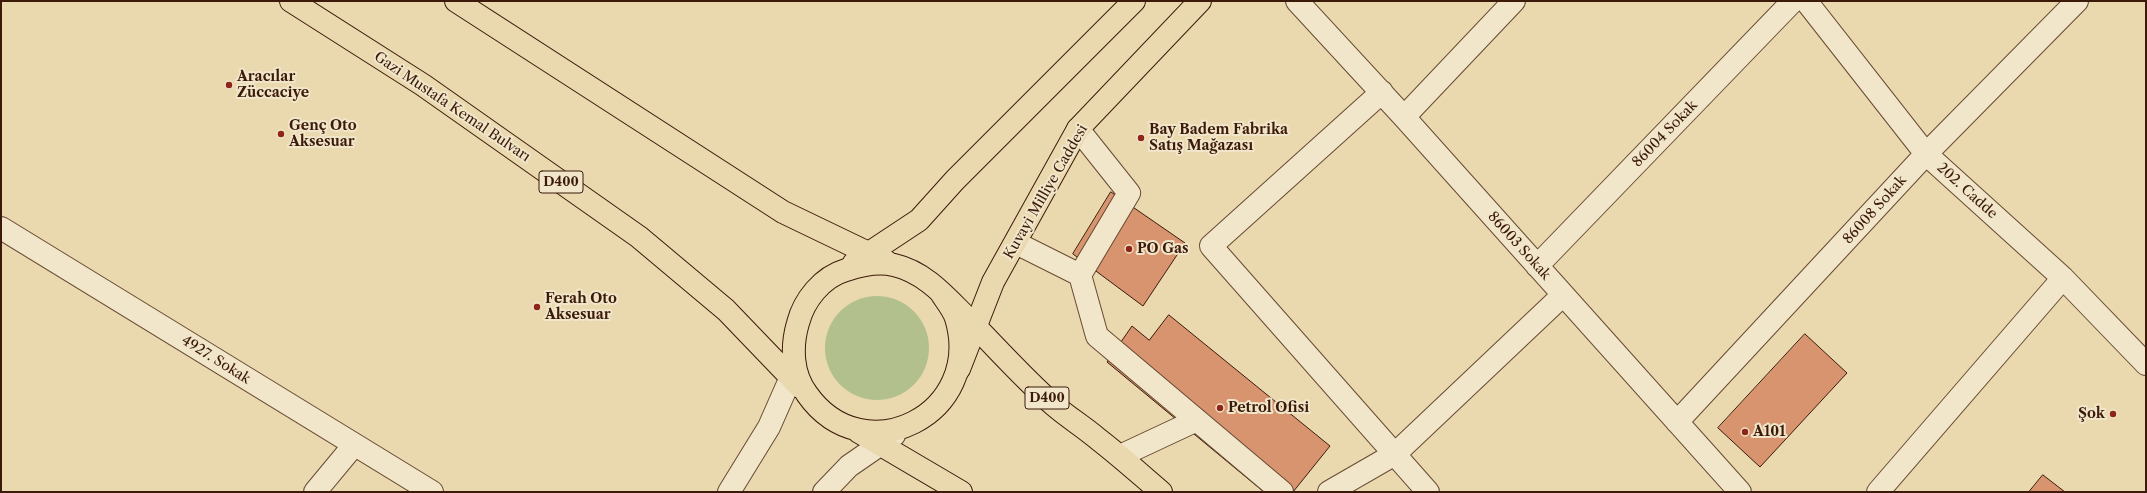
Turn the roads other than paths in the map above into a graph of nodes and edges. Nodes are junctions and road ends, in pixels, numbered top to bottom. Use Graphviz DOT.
graph roads {
  1 [pos="291,1"];
  2 [pos="456,1"];
  3 [pos="1134,1"];
  4 [pos="1200,1"];
  5 [pos="1297,1"];
  6 [pos="1514,1"];
  7 [pos="1793,1"];
  8 [pos="1806,1"];
  9 [pos="2077,1"];
  10 [pos="1382,92"];
  11 [pos="1404,117"];
  12 [pos="1078,129"];
  13 [pos="1926,154"];
  14 [pos="1,228"];
  15 [pos="1016,243"];
  16 [pos="868,253"];
  17 [pos="894,265"];
  18 [pos="1537,266"];
  19 [pos="839,272"];
  20 [pos="1080,275"];
  21 [pos="2063,278"];
  22 [pos="941,293"];
  23 [pos="1563,295"];
  24 [pos="976,327"];
  25 [pos="2146,364"];
  26 [pos="958,370"];
  27 [pos="793,373"];
  28 [pos="1197,420"];
  29 [pos="1677,422"];
  30 [pos="904,427"];
  31 [pos="851,428"];
  32 [pos="354,445"];
  33 [pos="880,445"];
  34 [pos="1395,454"];
  35 [pos="1120,456"];
  36 [pos="316,492"];
  37 [pos="432,492"];
  38 [pos="729,492"];
  39 [pos="824,492"];
  40 [pos="961,492"];
  41 [pos="1161,492"];
  42 [pos="1282,492"];
  43 [pos="1328,492"];
  44 [pos="1428,492"];
  45 [pos="1740,492"];
  46 [pos="1878,492"];
  1 -- 27 [label="main road, Gazi Mustafa Kemal Bulvarı / D400"];
  2 -- 16 [label="main road"];
  3 -- 16 [label="main road"];
  4 -- 12 [label="main road, Kuvayi Milliye Caddesi"];
  5 -- 10 [label="street, 86003 Sokak"];
  6 -- 11 [label="street"];
  7 -- 18 [label="street, 86004 Sokak"];
  8 -- 13 [label="street, 202. Cadde"];
  9 -- 13 [label="street, 86008 Sokak"];
  10 -- 11 [label="street, 86003 Sokak"];
  10 -- 34 [label="street"];
  11 -- 18 [label="street, 86003 Sokak"];
  12 -- 15 [label="main road, Kuvayi Milliye Caddesi"];
  12 -- 20 [label="street"];
  13 -- 21 [label="street, 202. Cadde"];
  13 -- 29 [label="street, 86008 Sokak"];
  14 -- 32 [label="street, 4927. Sokak"];
  15 -- 20 [label="street"];
  15 -- 24 [label="main road, Kuvayi Milliye Caddesi"];
  16 -- 17 [label="main road"];
  16 -- 19 [label="main road"];
  17 -- 19 [label="main road"];
  17 -- 22 [label="main road"];
  18 -- 23 [label="street, 86003 Sokak"];
  19 -- 27 [label="main road"];
  20 -- 28 [label="street"];
  21 -- 25 [label="street, 202. Cadde"];
  21 -- 46 [label="street"];
  22 -- 24 [label="main road, D400"];
  22 -- 26 [label="main road"];
  23 -- 29 [label="street, 86003 Sokak"];
  23 -- 34 [label="street"];
  24 -- 26 [label="main road, Kuvayi Milliye Caddesi"];
  24 -- 35 [label="main road, D400"];
  26 -- 30 [label="main road, Kuvayi Milliye Caddesi"];
  27 -- 31 [label="main road, Gazi Mustafa Kemal Bulvarı / D400"];
  27 -- 38 [label="street"];
  28 -- 35 [label="street"];
  28 -- 42 [label="street"];
  29 -- 45 [label="street, 86003 Sokak"];
  30 -- 31 [label="main road, Kuvayi Milliye Caddesi"];
  30 -- 33 [label="street"];
  31 -- 33 [label="main road"];
  32 -- 36 [label="street"];
  32 -- 37 [label="street, 4927. Sokak"];
  33 -- 39 [label="street"];
  33 -- 40 [label="main road"];
  34 -- 43 [label="street"];
  34 -- 44 [label="street"];
  35 -- 41 [label="main road, D400"];
}
